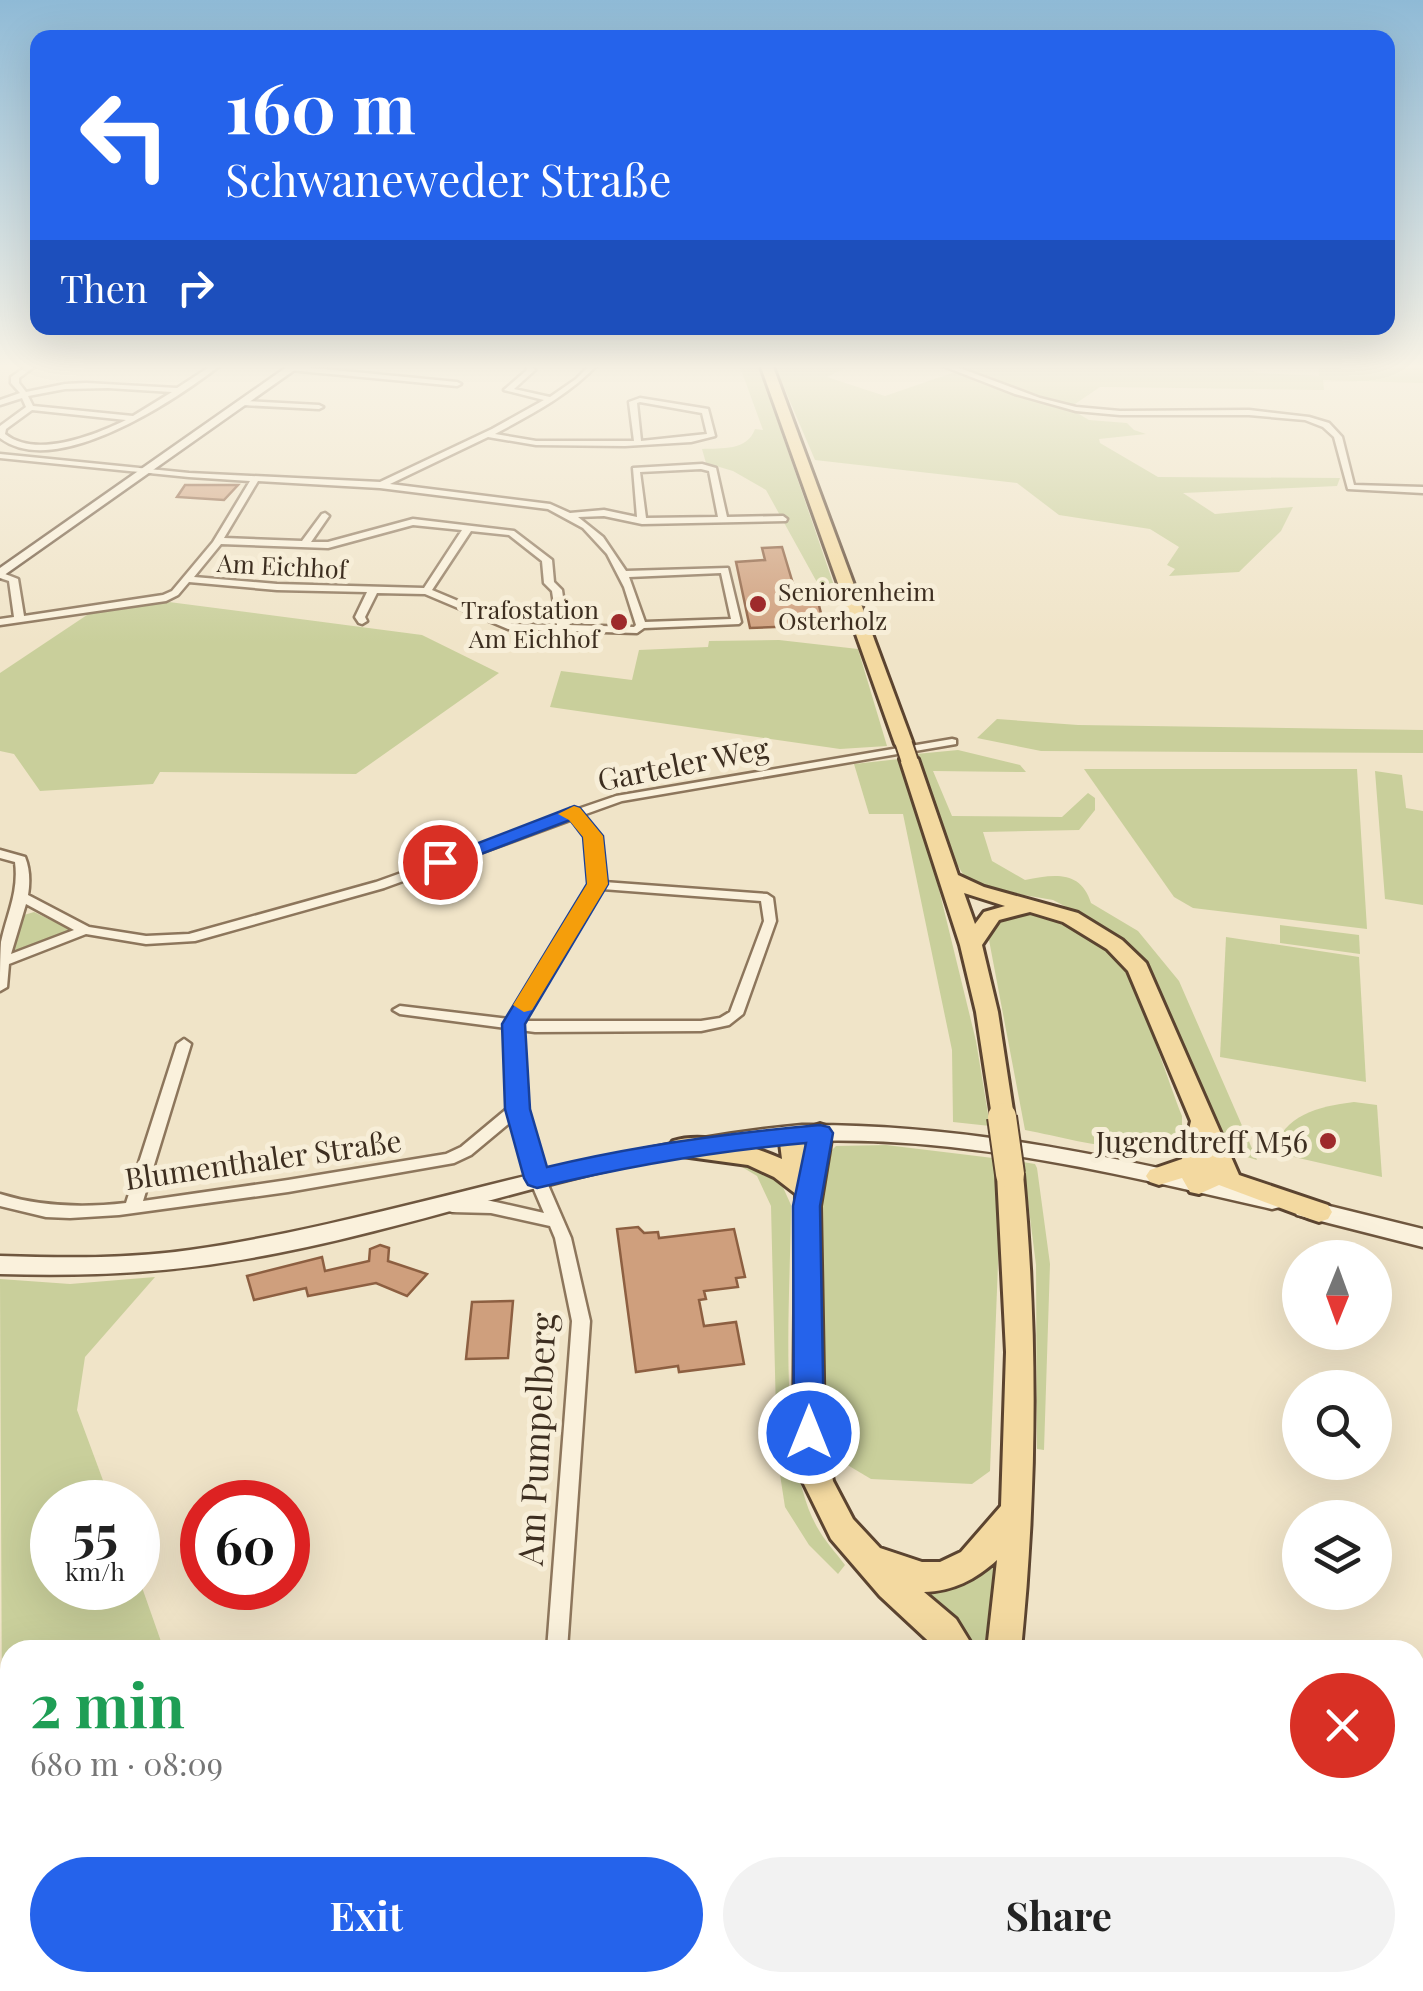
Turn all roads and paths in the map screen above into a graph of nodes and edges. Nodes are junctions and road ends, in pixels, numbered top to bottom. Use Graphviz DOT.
graph roads {
  1 [pos="9,457"];
  2 [pos="167,457"];
  3 [pos="437,457"];
  4 [pos="800,457"];
  5 [pos="1345,457"];
  6 [pos="146,471"];
  7 [pos="256,478"];
  8 [pos="380,485"];
  9 [pos="1423,490"];
  10 [pos="571,515"];
  11 [pos="325,516"];
  12 [pos="723,519"];
  13 [pos="783,519"];
  14 [pos="642,522"];
  15 [pos="468,528"];
  16 [pos="219,541"];
  17 [pos="304,544"];
  18 [pos="0,574"];
  19 [pos="626,574"];
  20 [pos="188,579"];
  21 [pos="373,590"];
  22 [pos="428,591"];
  23 [pos="19,618"];
  24 [pos="362,621"];
  25 [pos="0,622"];
  26 [pos="639,628"];
  27 [pos="563,631"];
  28 [pos="952,742"];
  29 [pos="574,812"];
  30 [pos="0,854"];
  31 [pos="950,880"];
  32 [pos="598,884"];
  33 [pos="24,898"];
  34 [pos="1045,906"];
  35 [pos="84,930"];
  36 [pos="971,945"];
  37 [pos="2,962"];
  38 [pos="0,987"];
  39 [pos="400,1010"];
  40 [pos="513,1024"];
  41 [pos="184,1044"];
  42 [pos="517,1109"];
  43 [pos="820,1133"];
  44 [pos="792,1135"];
  45 [pos="682,1147"];
  46 [pos="1205,1174"];
  47 [pos="1159,1176"];
  48 [pos="537,1178"];
  49 [pos="802,1192"];
  50 [pos="0,1200"];
  51 [pos="436,1206"];
  52 [pos="133,1208"];
  53 [pos="1319,1212"];
  54 [pos="557,1222"];
  55 [pos="1423,1238"];
  56 [pos="0,1265"];
  57 [pos="1015,1512"];
  58 [pos="866,1556"];
  59 [pos="557,1640"];
  60 [pos="951,1640"];
  61 [pos="1005,1640"];
  1 -- 6 [label="street"];
  2 -- 6 [label="street"];
  3 -- 8 [label="street"];
  4 -- 31 [label="main road"];
  5 -- 9 [label="street"];
  6 -- 7 [label="street"];
  6 -- 18 [label="street"];
  7 -- 8 [label="street"];
  7 -- 16 [label="street"];
  8 -- 10 [label="street"];
  10 -- 14 [label="street"];
  10 -- 19 [label="street"];
  11 -- 17 [label="street"];
  12 -- 13 [label="street"];
  12 -- 14 [label="street"];
  12 -- 14 [label="street"];
  15 -- 17 [label="street"];
  15 -- 22 [label="street"];
  15 -- 27 [label="street"];
  16 -- 17 [label="street"];
  16 -- 20 [label="street"];
  18 -- 23 [label="street"];
  19 -- 26 [label="street"];
  19 -- 26 [label="street, Am Eichhof"];
  20 -- 21 [label="street, Am Eichhof"];
  20 -- 23 [label="street"];
  21 -- 22 [label="street, Am Eichhof"];
  21 -- 24 [label="street, Am Eichhof"];
  22 -- 27 [label="street, Am Eichhof"];
  23 -- 25 [label="street"];
  26 -- 27 [label="street, Am Eichhof"];
  28 -- 29 [label="street, Garteler Weg"];
  29 -- 32 [label="street"];
  29 -- 35 [label="street, Garteler Weg"];
  30 -- 33 [label="street"];
  31 -- 34 [label="main road"];
  31 -- 36 [label="main road"];
  32 -- 40 [label="street"];
  32 -- 40 [label="street"];
  33 -- 35 [label="street, Garteler Weg"];
  33 -- 37 [label="street"];
  34 -- 36 [label="main road"];
  34 -- 46 [label="main road"];
  35 -- 37 [label="street"];
  36 -- 57 [label="main road, bridge"];
  37 -- 38 [label="street"];
  39 -- 40 [label="street"];
  40 -- 42 [label="street, Am Pumpelberg"];
  41 -- 52 [label="street"];
  42 -- 48 [label="street, Am Pumpelberg"];
  42 -- 52 [label="street, Blumenthaler Straße"];
  43 -- 44 [label="street"];
  43 -- 47 [label="street"];
  43 -- 49 [label="main road"];
  44 -- 45 [label="street"];
  44 -- 49 [label="main road"];
  45 -- 48 [label="street"];
  45 -- 49 [label="main road"];
  46 -- 47 [label="main road"];
  46 -- 53 [label="main road"];
  48 -- 51 [label="street"];
  48 -- 54 [label="street, Am Pumpelberg"];
  49 -- 58 [label="main road"];
  50 -- 52 [label="street, Blumenthaler Straße"];
  51 -- 54 [label="street"];
  51 -- 56 [label="street"];
  53 -- 55 [label="street"];
  54 -- 59 [label="street, Am Pumpelberg"];
  57 -- 58 [label="main road"];
  57 -- 61 [label="main road"];
  58 -- 60 [label="main road"];
}
